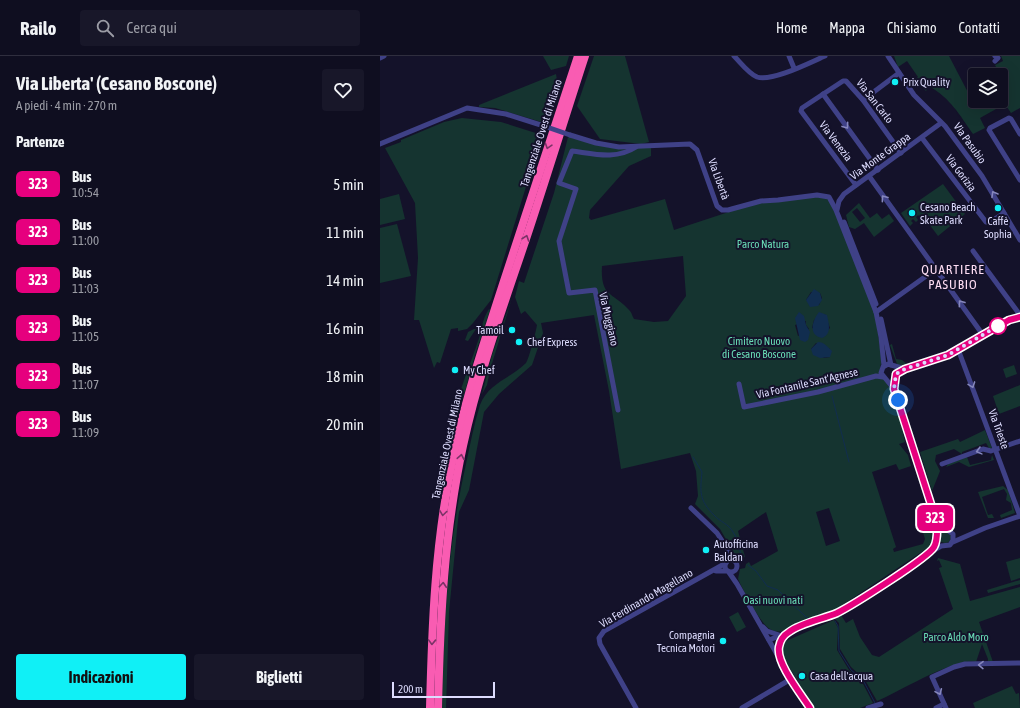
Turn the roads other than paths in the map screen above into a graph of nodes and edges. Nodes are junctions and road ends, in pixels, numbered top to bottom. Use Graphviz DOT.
graph roads {
  1 [pos="384,56"];
  2 [pos="578,56"];
  3 [pos="585,56"];
  4 [pos="734,56"];
  5 [pos="789,56"];
  6 [pos="825,56"];
  7 [pos="888,56"];
  8 [pos="892,56"];
  9 [pos="380,58"];
  10 [pos="894,65"];
  11 [pos="794,68"];
  12 [pos="899,74"];
  13 [pos="823,94"];
  14 [pos="863,100"];
  15 [pos="941,123"];
  16 [pos="1020,134"];
  17 [pos="922,138"];
  18 [pos="380,144"];
  19 [pos="652,145"];
  20 [pos="637,146"];
  21 [pos="902,153"];
  22 [pos="878,170"];
  23 [pos="869,176"];
  24 [pos="1020,180"];
  25 [pos="856,185"];
  26 [pos="844,194"];
  27 [pos="832,201"];
  28 [pos="836,210"];
  29 [pos="1004,213"];
  30 [pos="1020,240"];
  31 [pos="973,251"];
  32 [pos="936,269"];
  33 [pos="1015,308"];
  34 [pos="877,311"];
  35 [pos="1020,316"];
  36 [pos="1011,319"];
  37 [pos="983,335"];
  38 [pos="958,349"];
  39 [pos="893,366"];
  40 [pos="883,368"];
  41 [pos="905,369"];
  42 [pos="895,375"];
  43 [pos="876,376"];
  44 [pos="885,378"];
  45 [pos="739,384"];
  46 [pos="894,389"];
  47 [pos="618,410"];
  48 [pos="1020,441"];
  49 [pos="995,449"];
  50 [pos="942,464"];
  51 [pos="691,508"];
  52 [pos="1020,516"];
  53 [pos="937,523"];
  54 [pos="949,531"];
  55 [pos="937,534"];
  56 [pos="966,536"];
  57 [pos="936,541"];
  58 [pos="952,542"];
  59 [pos="941,546"];
  60 [pos="730,552"];
  61 [pos="924,556"];
  62 [pos="728,562"];
  63 [pos="736,562"];
  64 [pos="737,569"];
  65 [pos="728,571"];
  66 [pos="711,572"];
  67 [pos="737,584"];
  68 [pos="760,625"];
  69 [pos="789,632"];
  70 [pos="779,635"];
  71 [pos="769,640"];
  72 [pos="780,642"];
  73 [pos="780,658"];
  74 [pos="1020,663"];
  75 [pos="791,680"];
  76 [pos="881,704"];
  77 [pos="945,706"];
  78 [pos="430,708"];
  79 [pos="438,708"];
  80 [pos="636,708"];
  81 [pos="742,708"];
  82 [pos="810,708"];
  83 [pos="868,708"];
  84 [pos="936,708"];
  1 -- 9 [label="street"];
  2 -- 78 [label="highway, Tangenziale Ovest di Milano, one-way"];
  79 -- 3 [label="highway, Tangenziale Ovest di Milano, one-way"];
  4 -- 11 [label="street"];
  5 -- 11 [label="street"];
  6 -- 11 [label="street"];
  7 -- 10 [label="street"];
  8 -- 10 [label="street"];
  10 -- 12 [label="street, Via Pasubio"];
  12 -- 14 [label="street"];
  12 -- 15 [label="street, Via Pasubio"];
  13 -- 14 [label="street, Via San Carlo"];
  13 -- 22 [label="street, one-way"];
  13 -- 25 [label="street, Via Venezia"];
  14 -- 21 [label="street, Via San Carlo"];
  15 -- 17 [label="street, Via Monte Grappa"];
  29 -- 15 [label="street, Via Pasubio, one-way"];
  16 -- 24 [label="street"];
  17 -- 21 [label="street, Via Monte Grappa"];
  17 -- 29 [label="street, Via Gorizia"];
  18 -- 20 [label="street, Via Muggiano, bridge"];
  19 -- 20 [label="street, Via Muggiano"];
  19 -- 27 [label="street, Via Libertà"];
  20 -- 47 [label="street, Via Muggiano"];
  21 -- 22 [label="street, Via Monte Grappa"];
  22 -- 23 [label="street, Via Monte Grappa"];
  23 -- 25 [label="street, Via Monte Grappa"];
  32 -- 23 [label="street, one-way"];
  25 -- 26 [label="street, Via Monte Grappa"];
  26 -- 27 [label="street"];
  26 -- 28 [label="street, Via Monte Grappa"];
  27 -- 28 [label="street"];
  28 -- 34 [label="street"];
  29 -- 30 [label="street, Via Pasubio"];
  31 -- 33 [label="street"];
  32 -- 34 [label="street"];
  37 -- 32 [label="street, one-way"];
  33 -- 35 [label="street"];
  33 -- 36 [label="street"];
  34 -- 39 [label="street"];
  34 -- 40 [label="street"];
  35 -- 36 [label="street"];
  36 -- 37 [label="street"];
  37 -- 38 [label="street"];
  38 -- 41 [label="street"];
  38 -- 49 [label="street, Via Trieste, one-way"];
  39 -- 40 [label="street"];
  39 -- 41 [label="street"];
  39 -- 42 [label="street"];
  40 -- 43 [label="street"];
  40 -- 44 [label="street"];
  41 -- 42 [label="street"];
  42 -- 44 [label="street"];
  42 -- 46 [label="street"];
  43 -- 44 [label="street"];
  43 -- 45 [label="street, Via Fontanile Sant'Agnese"];
  44 -- 46 [label="street"];
  46 -- 53 [label="street"];
  48 -- 49 [label="street"];
  49 -- 50 [label="street, one-way"];
  49 -- 52 [label="street, Via Trieste"];
  51 -- 60 [label="street"];
  52 -- 56 [label="street"];
  53 -- 54 [label="street"];
  53 -- 55 [label="street"];
  54 -- 55 [label="street"];
  54 -- 56 [label="street"];
  54 -- 58 [label="street"];
  55 -- 57 [label="street"];
  56 -- 58 [label="street"];
  57 -- 59 [label="street"];
  57 -- 61 [label="street"];
  58 -- 59 [label="street"];
  59 -- 61 [label="street"];
  60 -- 62 [label="street"];
  60 -- 63 [label="street"];
  61 -- 69 [label="street"];
  62 -- 63 [label="street"];
  62 -- 65 [label="street"];
  62 -- 66 [label="street, Via Ferdinando Magellano"];
  63 -- 64 [label="street"];
  64 -- 65 [label="street"];
  64 -- 67 [label="street"];
  65 -- 66 [label="street, Via Ferdinando Magellano"];
  65 -- 67 [label="street"];
  66 -- 80 [label="street, Via Ferdinando Magellano"];
  67 -- 68 [label="street"];
  68 -- 70 [label="street"];
  68 -- 71 [label="street"];
  69 -- 70 [label="street"];
  69 -- 72 [label="street"];
  70 -- 71 [label="street"];
  71 -- 72 [label="street"];
  71 -- 73 [label="street"];
  72 -- 73 [label="street"];
  73 -- 75 [label="street"];
  74 -- 77 [label="street, one-way"];
  75 -- 81 [label="street"];
  75 -- 82 [label="street"];
  76 -- 83 [label="street"];
  77 -- 84 [label="street"];
}
